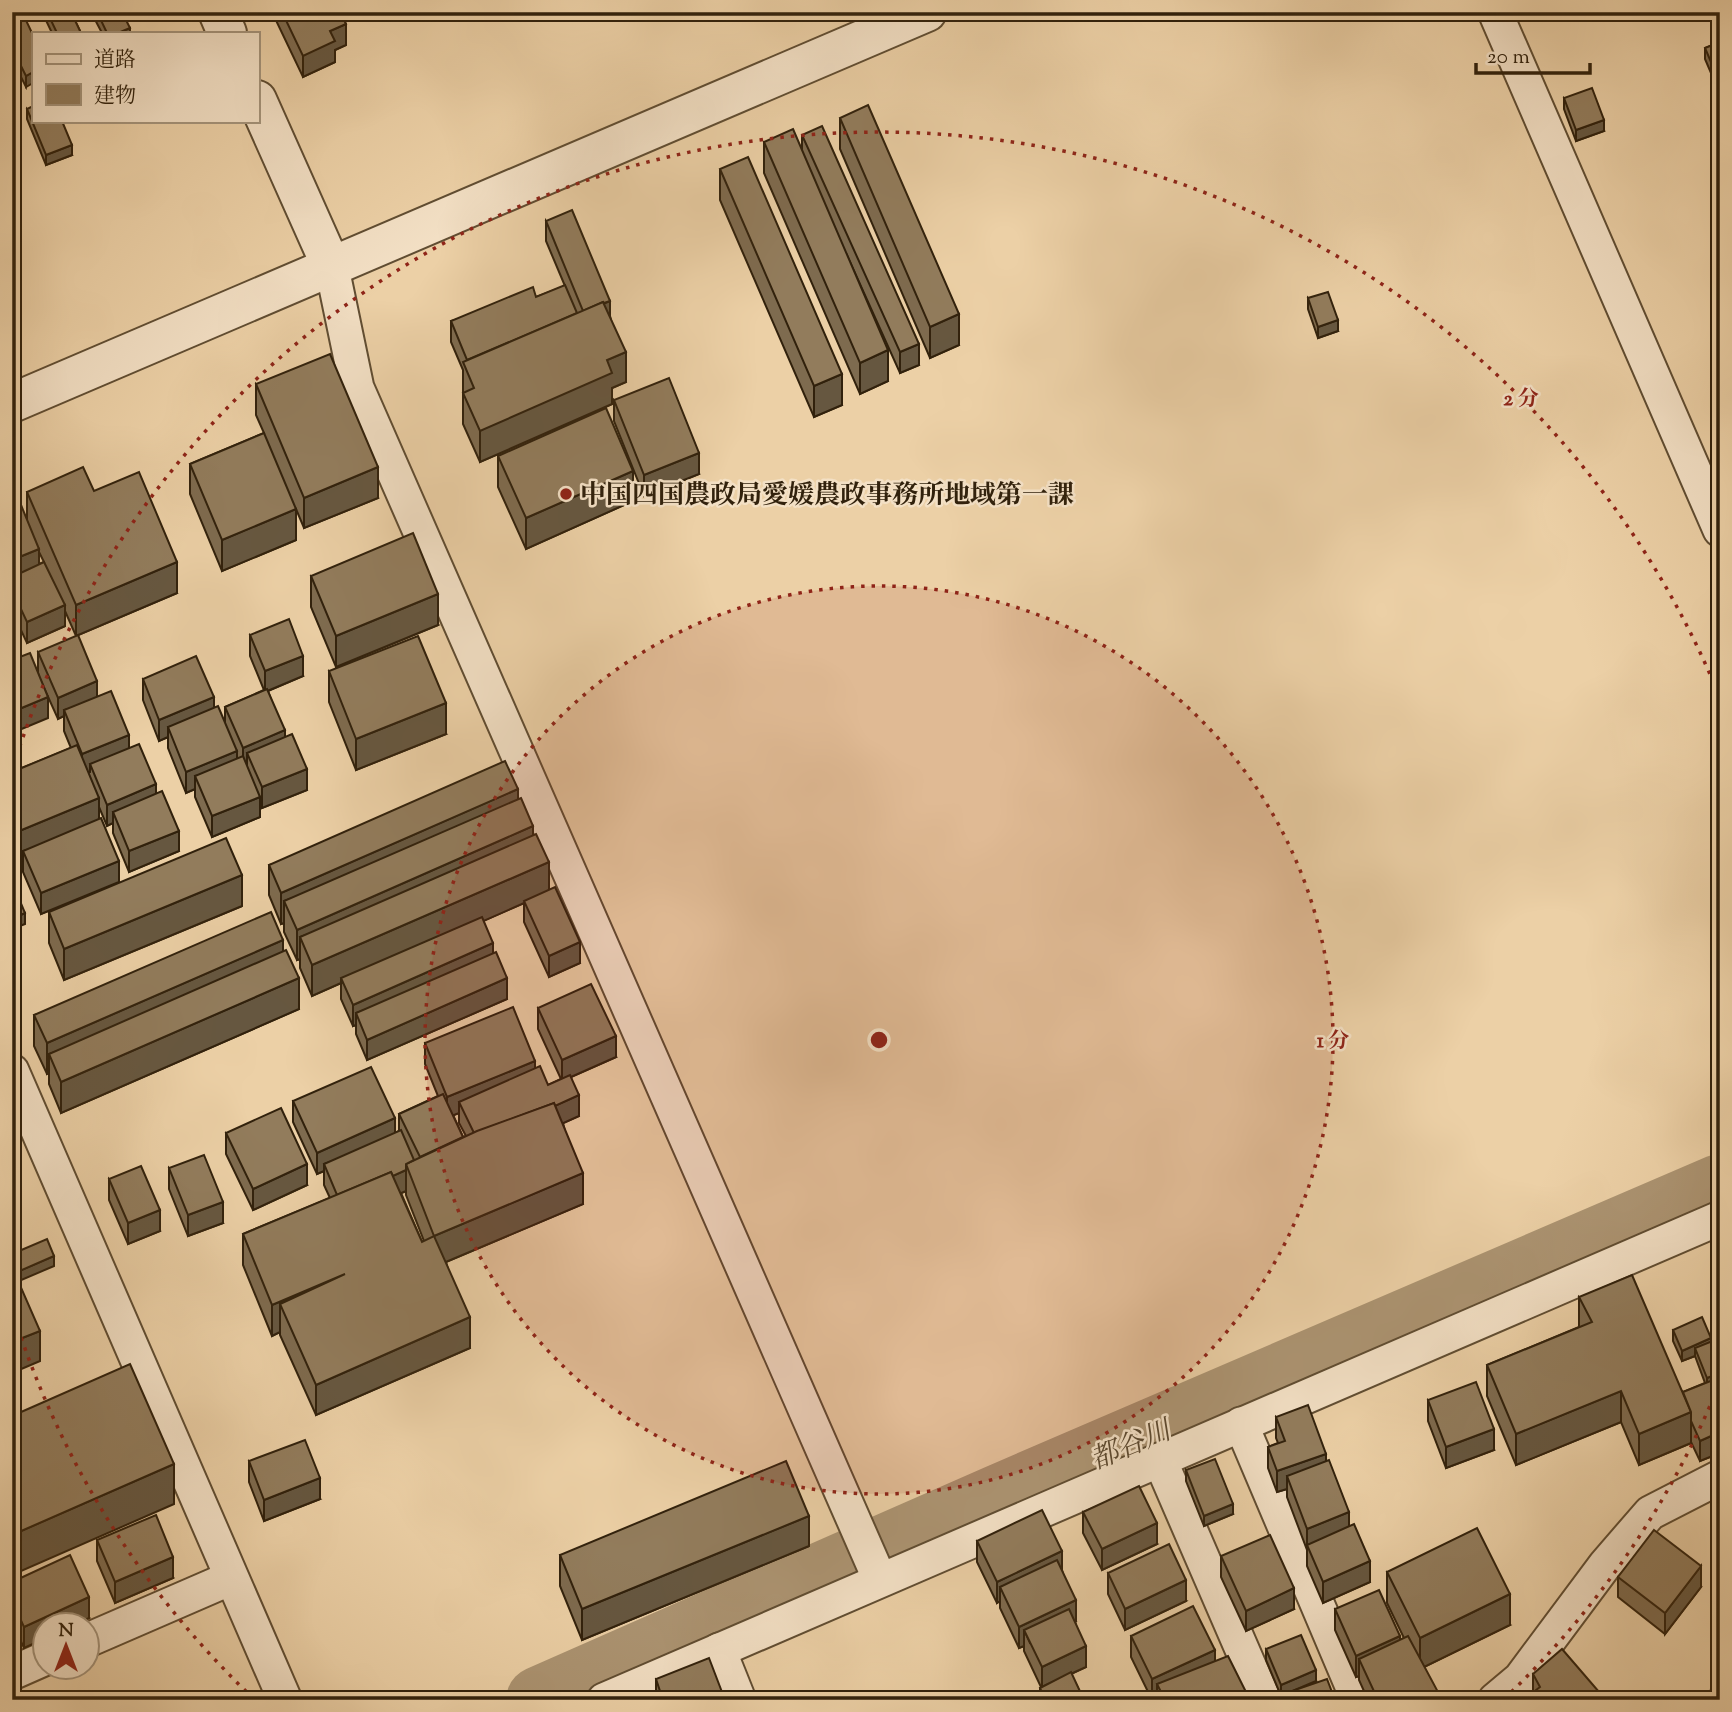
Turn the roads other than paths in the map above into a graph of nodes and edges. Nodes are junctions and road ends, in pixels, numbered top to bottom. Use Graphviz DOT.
graph roads {
  1 [pos="218,12"];
  2 [pos="927,12"];
  3 [pos="1495,12"];
  4 [pos="228,32"];
  5 [pos="259,104"];
  6 [pos="332,268"];
  7 [pos="12,403"];
  8 [pos="1720,530"];
  9 [pos="12,1071"];
  10 [pos="1720,1218"];
  11 [pos="1241,1424"];
  12 [pos="1160,1460"];
  13 [pos="1720,1477"];
  14 [pos="872,1563"];
  15 [pos="231,1578"];
  16 [pos="102,1634"];
  17 [pos="719,1650"];
  18 [pos="32,1664"];
  19 [pos="12,1673"];
  20 [pos="285,1700"];
  21 [pos="604,1700"];
  22 [pos="739,1700"];
  23 [pos="1264,1700"];
  24 [pos="1358,1700"];
  25 [pos="1495,1700"];
  1 -- 4 [label="street"];
  2 -- 6 [label="street"];
  3 -- 8 [label="street"];
  5 -- 6 [label="street"];
  6 -- 7 [label="street"];
  6 -- 14 [label="street"];
  9 -- 15 [label="street"];
  10 -- 11 [label="street"];
  11 -- 12 [label="street"];
  11 -- 24 [label="street"];
  12 -- 14 [label="street"];
  12 -- 23 [label="street"];
  13 -- 25 [label="street"];
  14 -- 17 [label="street"];
  15 -- 16 [label="street"];
  15 -- 20 [label="street"];
  17 -- 21 [label="street"];
  17 -- 22 [label="street"];
  18 -- 19 [label="street"];
}
